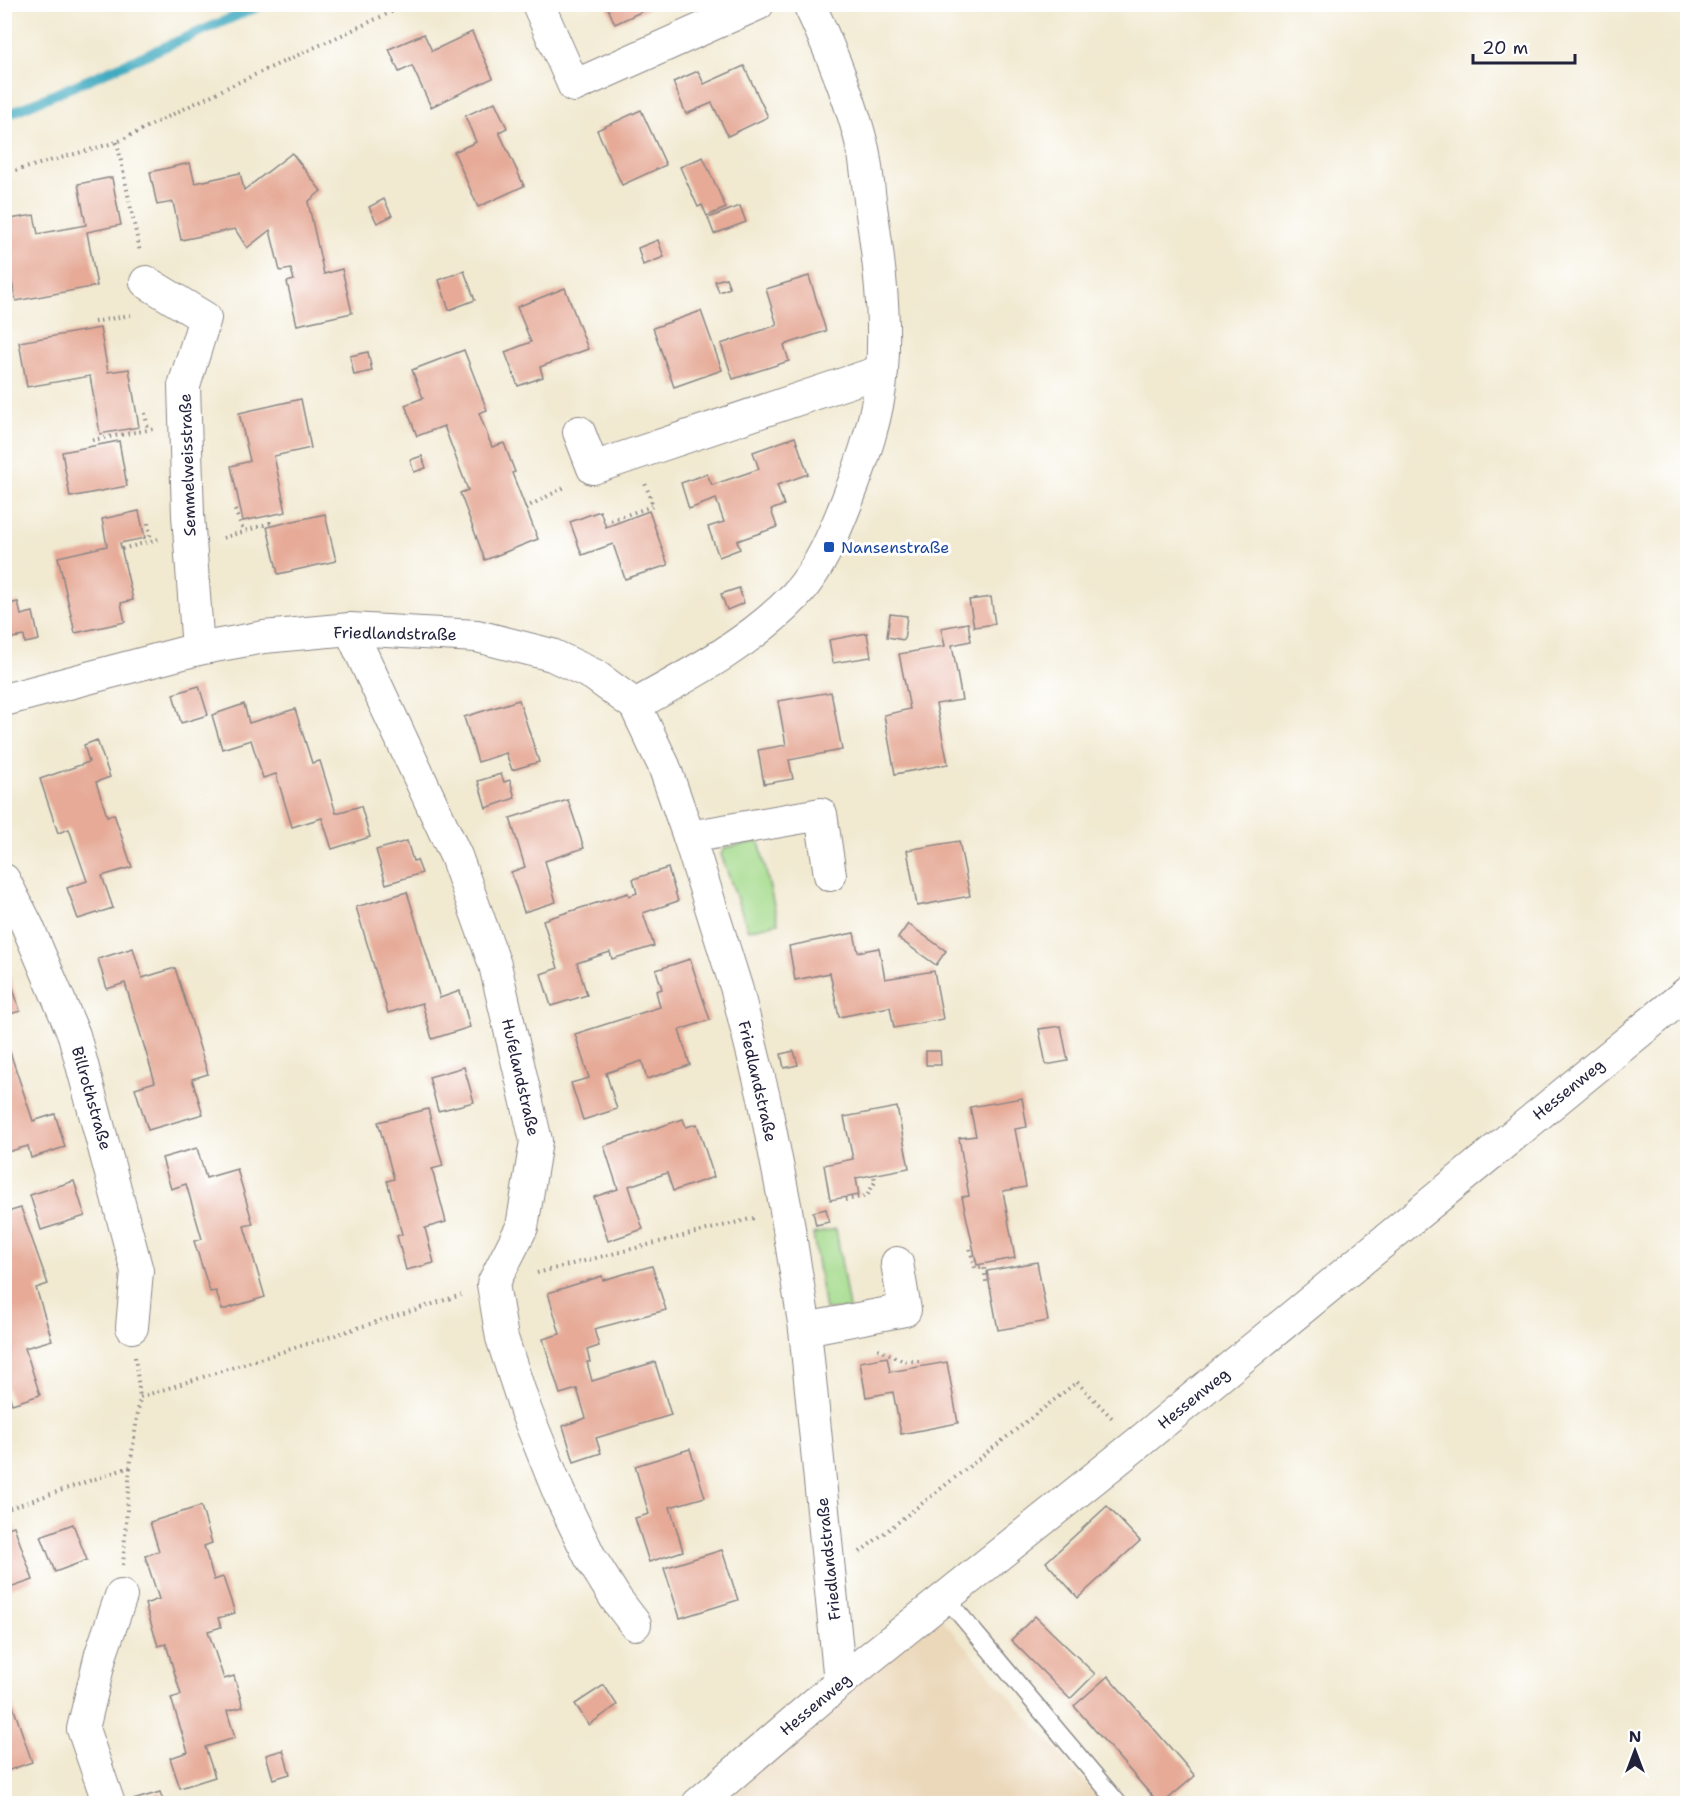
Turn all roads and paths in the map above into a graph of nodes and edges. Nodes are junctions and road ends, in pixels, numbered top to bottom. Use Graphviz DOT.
graph roads {
  1 [pos="409,4"];
  2 [pos="537,4"];
  3 [pos="758,4"];
  4 [pos="809,4"];
  5 [pos="117,142"];
  6 [pos="4,174"];
  7 [pos="146,282"];
  8 [pos="882,371"];
  9 [pos="145,413"];
  10 [pos="185,426"];
  11 [pos="148,430"];
  12 [pos="579,432"];
  13 [pos="92,440"];
  14 [pos="635,454"];
  15 [pos="577,482"];
  16 [pos="525,508"];
  17 [pos="236,510"];
  18 [pos="610,520"];
  19 [pos="148,523"];
  20 [pos="271,526"];
  21 [pos="243,530"];
  22 [pos="151,541"];
  23 [pos="190,544"];
  24 [pos="350,629"];
  25 [pos="198,649"];
  26 [pos="4,700"];
  27 [pos="635,705"];
  28 [pos="689,837"];
  29 [pos="830,875"];
  30 [pos="4,880"];
  31 [pos="1688,992"];
  32 [pos="874,1175"];
  33 [pos="845,1200"];
  34 [pos="786,1210"];
  35 [pos="970,1249"];
  36 [pos="897,1263"];
  37 [pos="989,1282"];
  38 [pos="493,1284"];
  39 [pos="132,1327"];
  40 [pos="805,1329"];
  41 [pos="872,1347"];
  42 [pos="919,1361"];
  43 [pos="1137,1444"];
  44 [pos="130,1467"];
  45 [pos="4,1510"];
  46 [pos="828,1564"];
  47 [pos="121,1596"];
  48 [pos="945,1598"];
  49 [pos="636,1624"];
  50 [pos="840,1682"];
  51 [pos="109,1803"];
  52 [pos="698,1803"];
  53 [pos="1119,1803"];
  1 -- 5 [label="path"];
  2 -- 3 [label="street"];
  4 -- 8 [label="street"];
  5 -- 6 [label="path"];
  5 -- 7 [label="path"];
  7 -- 10 [label="street, Semmelweisstraße"];
  8 -- 14 [label="street"];
  8 -- 27 [label="street"];
  9 -- 11 [label="path"];
  10 -- 11 [label="path"];
  10 -- 23 [label="street, Semmelweisstraße"];
  11 -- 13 [label="path"];
  12 -- 14 [label="street"];
  14 -- 18 [label="path"];
  15 -- 16 [label="path"];
  17 -- 21 [label="path"];
  19 -- 22 [label="path"];
  20 -- 21 [label="path"];
  21 -- 23 [label="path"];
  23 -- 25 [label="street, Semmelweisstraße"];
  24 -- 25 [label="street, Friedlandstraße"];
  24 -- 27 [label="street, Friedlandstraße"];
  24 -- 38 [label="street, Hufelandstraße"];
  25 -- 26 [label="street, Friedlandstraße"];
  27 -- 28 [label="street, Friedlandstraße"];
  28 -- 29 [label="street"];
  28 -- 34 [label="street, Friedlandstraße"];
  30 -- 39 [label="street, Billrothstraße"];
  31 -- 43 [label="street, Hessenweg"];
  32 -- 33 [label="path"];
  34 -- 38 [label="path"];
  34 -- 40 [label="street, Friedlandstraße"];
  35 -- 37 [label="path"];
  36 -- 40 [label="street"];
  38 -- 44 [label="path"];
  38 -- 49 [label="street"];
  40 -- 46 [label="street, Friedlandstraße"];
  41 -- 42 [label="path"];
  43 -- 46 [label="path"];
  43 -- 48 [label="street, Hessenweg"];
  44 -- 45 [label="path"];
  44 -- 47 [label="path"];
  46 -- 50 [label="street, Friedlandstraße"];
  47 -- 51 [label="street"];
  48 -- 50 [label="street, Hessenweg"];
  48 -- 53 [label="lane"];
  50 -- 52 [label="street, Hessenweg"];
}
